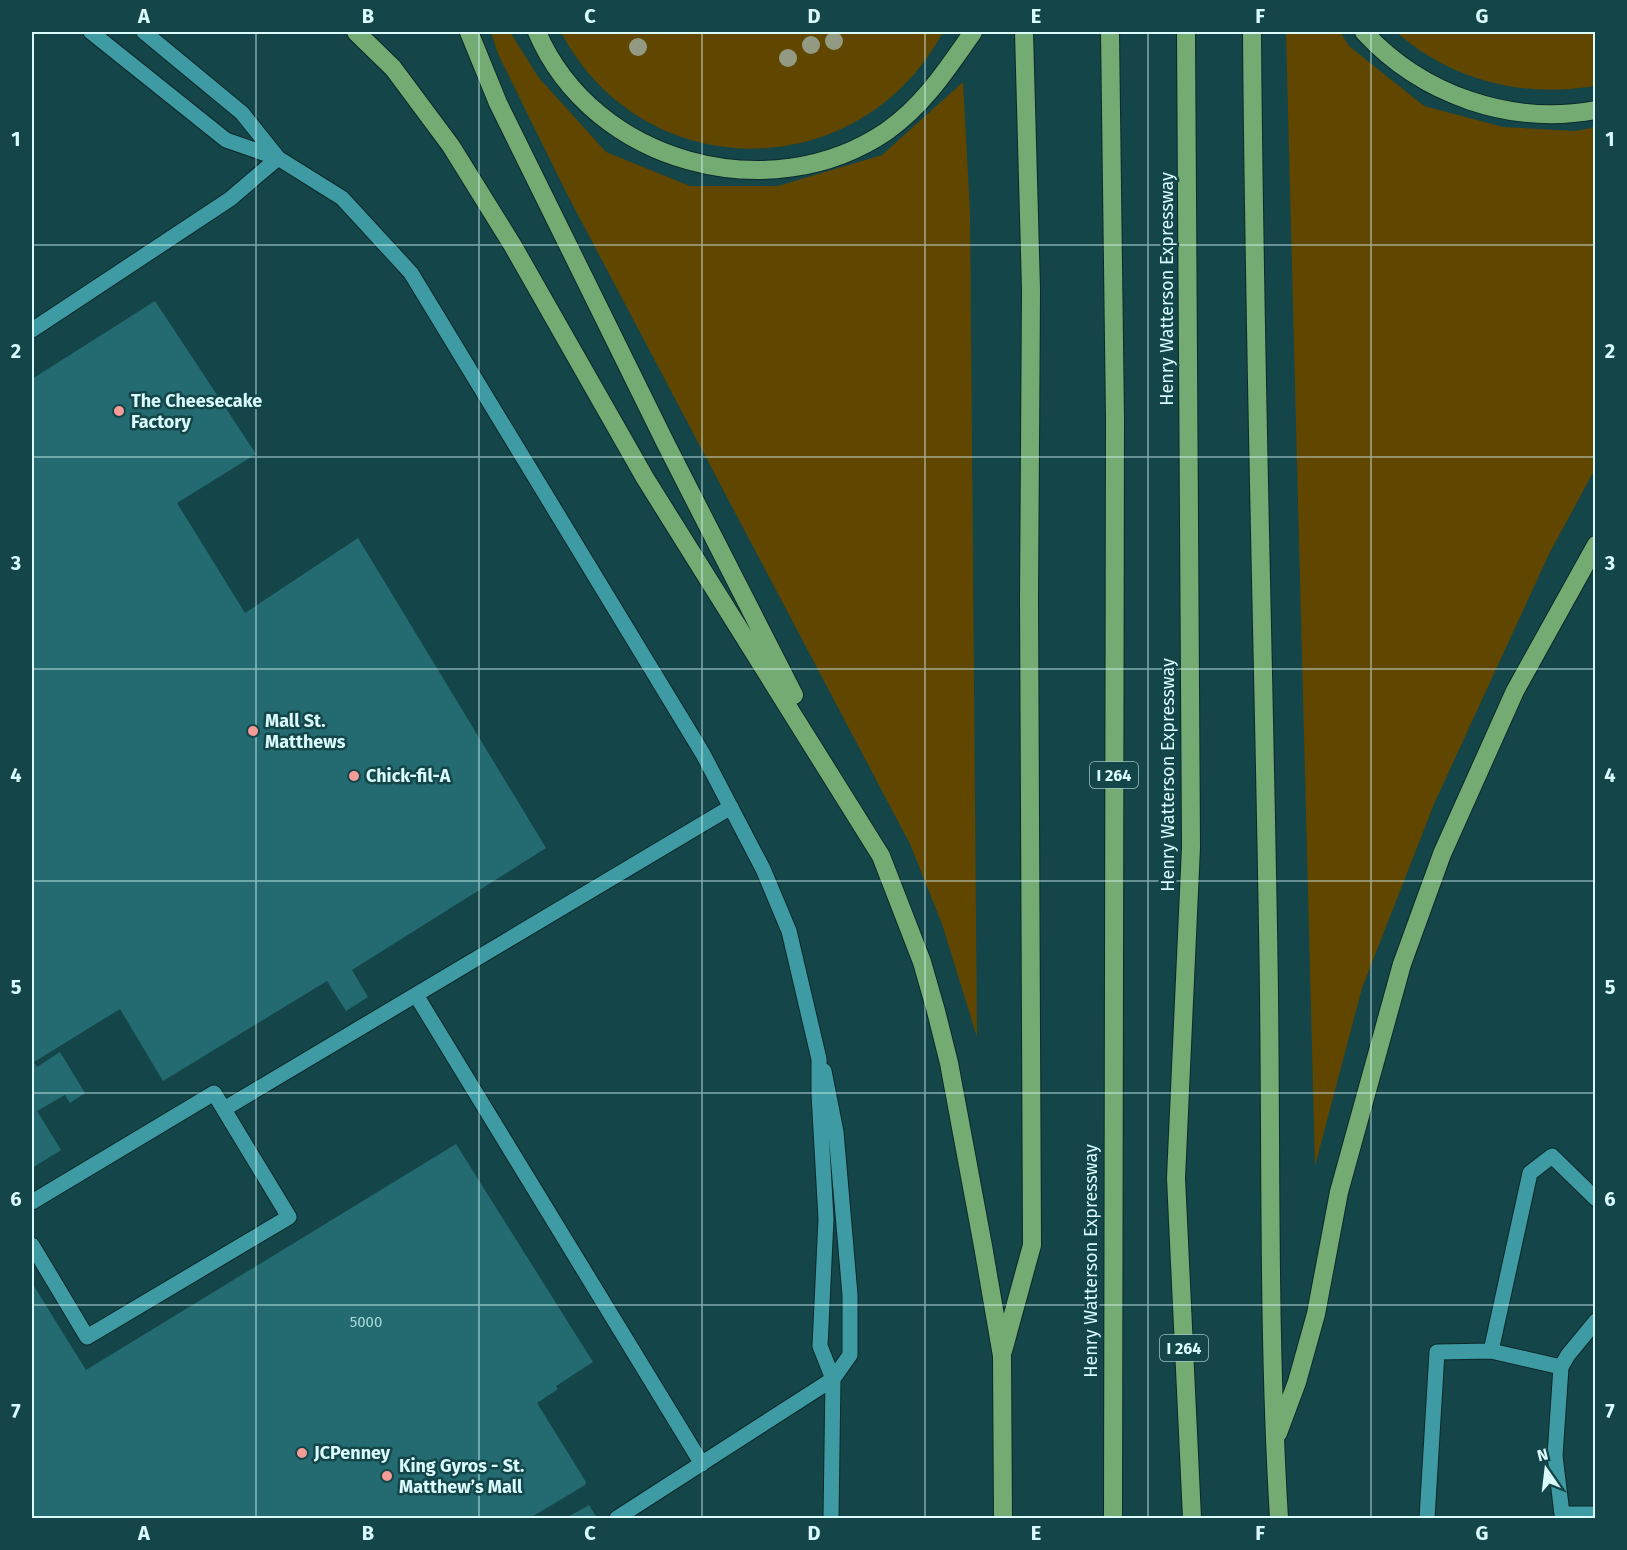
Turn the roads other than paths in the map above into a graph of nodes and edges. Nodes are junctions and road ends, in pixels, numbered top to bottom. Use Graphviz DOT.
graph roads {
  1 [pos="91,32"];
  2 [pos="144,32"];
  3 [pos="356,32"];
  4 [pos="469,32"];
  5 [pos="537,32"];
  6 [pos="973,32"];
  7 [pos="1024,32"];
  8 [pos="1110,32"];
  9 [pos="1186,32"];
  10 [pos="1252,32"];
  11 [pos="1364,32"];
  12 [pos="1596,110"];
  13 [pos="278,158"];
  14 [pos="32,330"];
  15 [pos="1596,545"];
  16 [pos="848,800"];
  17 [pos="731,807"];
  18 [pos="416,995"];
  19 [pos="819,1059"];
  20 [pos="224,1109"];
  21 [pos="1596,1199"];
  22 [pos="32,1202"];
  23 [pos="32,1245"];
  24 [pos="1596,1321"];
  25 [pos="1491,1351"];
  26 [pos="1002,1356"];
  27 [pos="1561,1367"];
  28 [pos="833,1379"];
  29 [pos="1274,1443"];
  30 [pos="702,1464"];
  31 [pos="1596,1514"];
  32 [pos="1563,1516"];
  33 [pos="617,1518"];
  34 [pos="831,1518"];
  35 [pos="1003,1518"];
  36 [pos="1113,1518"];
  37 [pos="1192,1518"];
  38 [pos="1279,1518"];
  39 [pos="1427,1518"];
  1 -- 13 [label="lane"];
  2 -- 13 [label="lane"];
  3 -- 16 [label="highway"];
  4 -- 16 [label="highway"];
  5 -- 6 [label="highway"];
  7 -- 26 [label="highway"];
  8 -- 36 [label="highway, Henry Watterson Expressway / I 264"];
  9 -- 37 [label="highway, Henry Watterson Expressway / I 264"];
  10 -- 29 [label="highway"];
  11 -- 12 [label="highway"];
  13 -- 14 [label="lane"];
  13 -- 17 [label="lane"];
  15 -- 29 [label="highway"];
  16 -- 26 [label="highway"];
  17 -- 18 [label="lane"];
  17 -- 19 [label="lane"];
  18 -- 20 [label="lane"];
  18 -- 30 [label="lane"];
  19 -- 28 [label="lane"];
  19 -- 28 [label="lane"];
  20 -- 22 [label="lane"];
  20 -- 23 [label="lane"];
  21 -- 25 [label="lane"];
  24 -- 27 [label="lane"];
  25 -- 27 [label="lane"];
  25 -- 39 [label="lane"];
  26 -- 35 [label="highway"];
  27 -- 32 [label="lane"];
  28 -- 30 [label="lane"];
  28 -- 34 [label="lane"];
  29 -- 38 [label="highway"];
  30 -- 33 [label="lane"];
  31 -- 32 [label="lane"];
}
